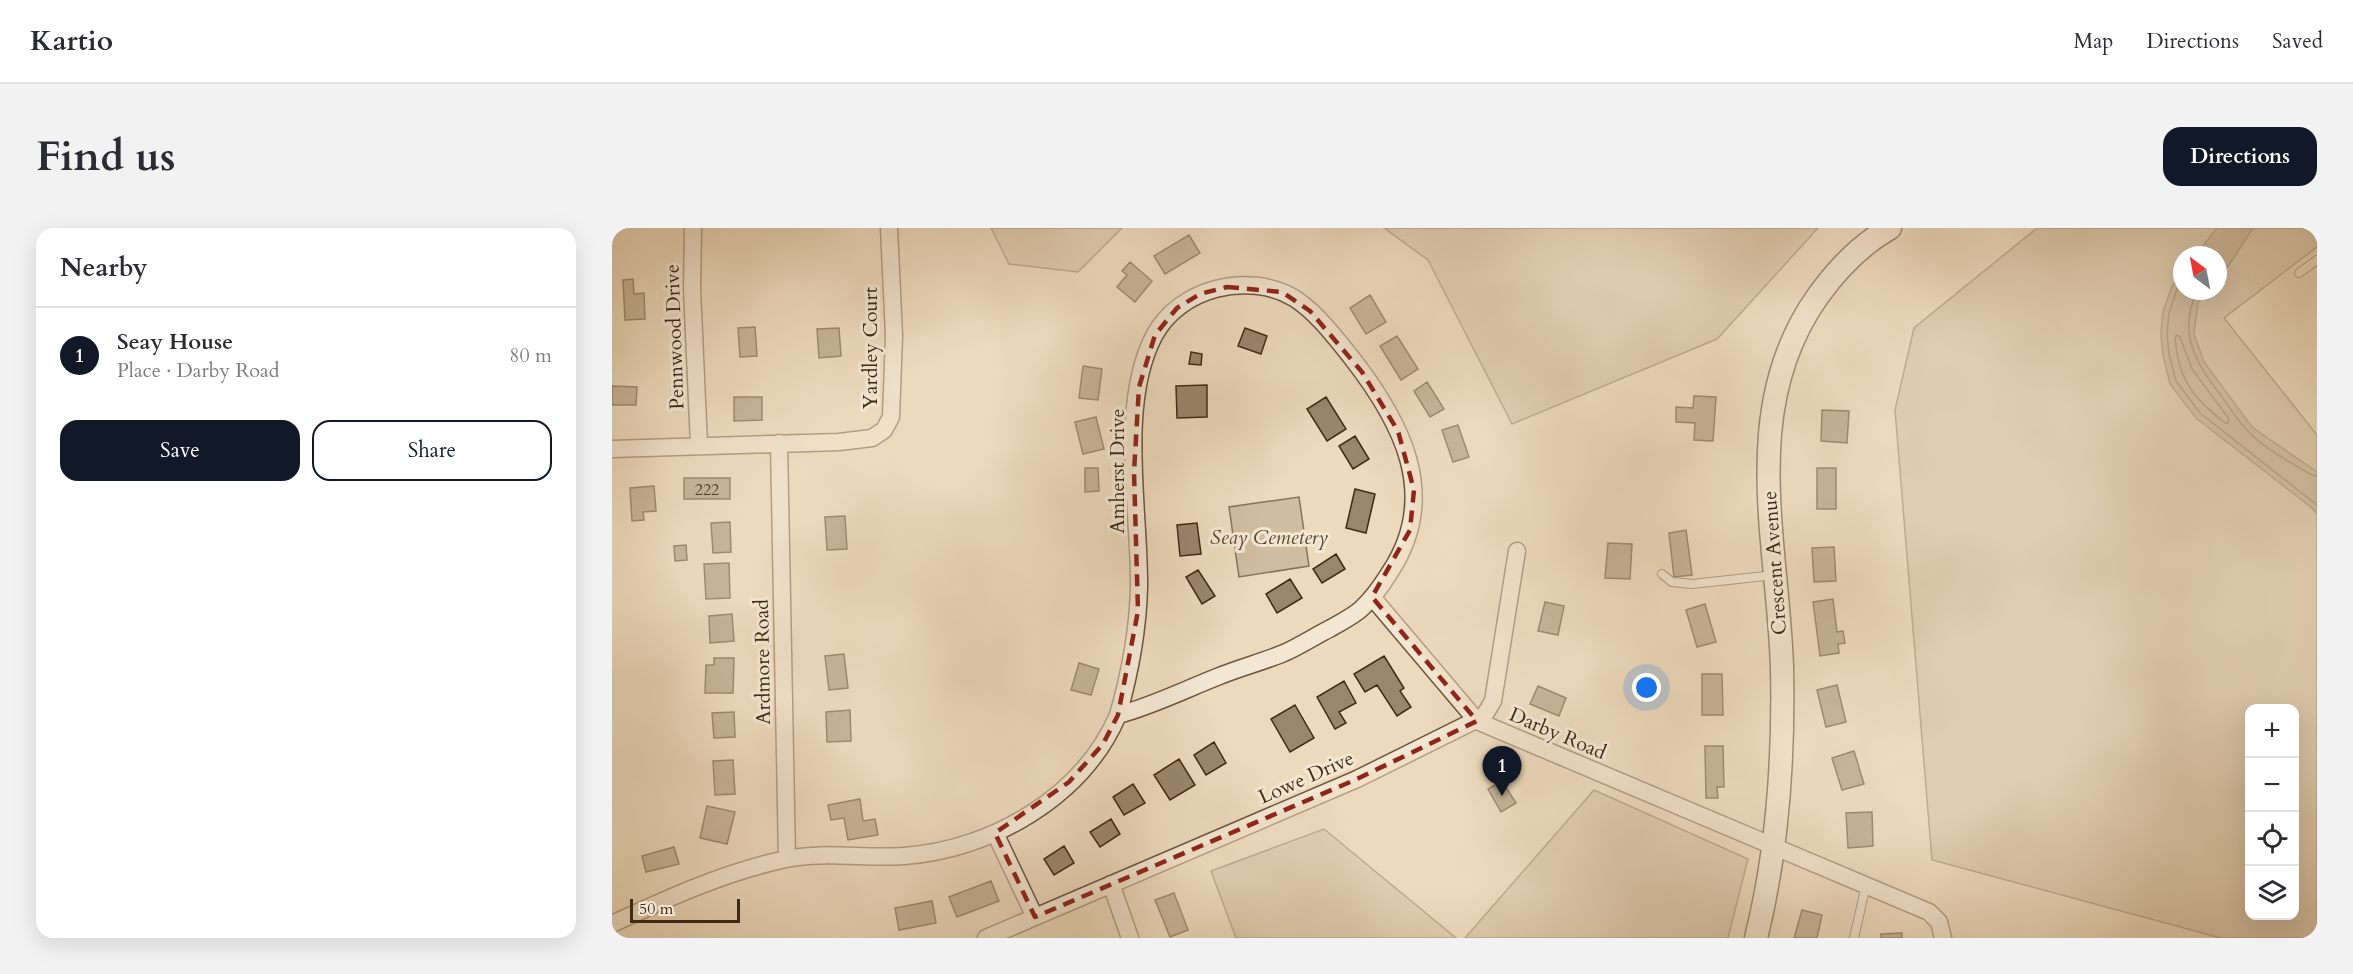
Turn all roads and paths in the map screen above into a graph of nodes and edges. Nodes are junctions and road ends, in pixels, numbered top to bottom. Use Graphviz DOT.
graph roads {
  1 [pos="693,228"];
  2 [pos="890,228"];
  3 [pos="1890,228"];
  4 [pos="2317,260"];
  5 [pos="2299,273"];
  6 [pos="779,443"];
  7 [pos="699,445"];
  8 [pos="612,449"];
  9 [pos="1517,551"];
  10 [pos="1662,574"];
  11 [pos="1774,575"];
  12 [pos="1372,597"];
  13 [pos="1118,715"];
  14 [pos="1477,721"];
  15 [pos="995,833"];
  16 [pos="1774,846"];
  17 [pos="787,859"];
  18 [pos="1111,884"];
  19 [pos="1866,885"];
  20 [pos="1035,917"];
  21 [pos="612,924"];
  22 [pos="986,938"];
  23 [pos="1130,938"];
  24 [pos="1756,938"];
  25 [pos="1854,938"];
  26 [pos="1943,938"];
  1 -- 7 [label="street, Pennwood Drive"];
  2 -- 6 [label="street, Yardley Court"];
  3 -- 11 [label="street, Crescent Avenue"];
  4 -- 5 [label="lane"];
  6 -- 7 [label="street"];
  6 -- 17 [label="street, Ardmore Road"];
  7 -- 8 [label="street"];
  9 -- 14 [label="street, Lowe Drive"];
  10 -- 11 [label="lane"];
  11 -- 16 [label="street, Crescent Avenue"];
  12 -- 13 [label="street, Amherst Drive"];
  12 -- 13 [label="street, Amherst Drive"];
  12 -- 14 [label="street, Darby Road"];
  13 -- 15 [label="street, Amherst Drive"];
  14 -- 16 [label="street, Darby Road"];
  14 -- 18 [label="street, Lowe Drive"];
  15 -- 17 [label="street, Amherst Drive"];
  15 -- 20 [label="street"];
  16 -- 19 [label="street, Darby Road"];
  16 -- 24 [label="street, Crescent Avenue"];
  17 -- 21 [label="street"];
  18 -- 20 [label="street, Lowe Drive"];
  18 -- 23 [label="street"];
  19 -- 25 [label="lane"];
  19 -- 26 [label="street, Darby Road"];
  20 -- 22 [label="street, Lowe Drive"];
}
